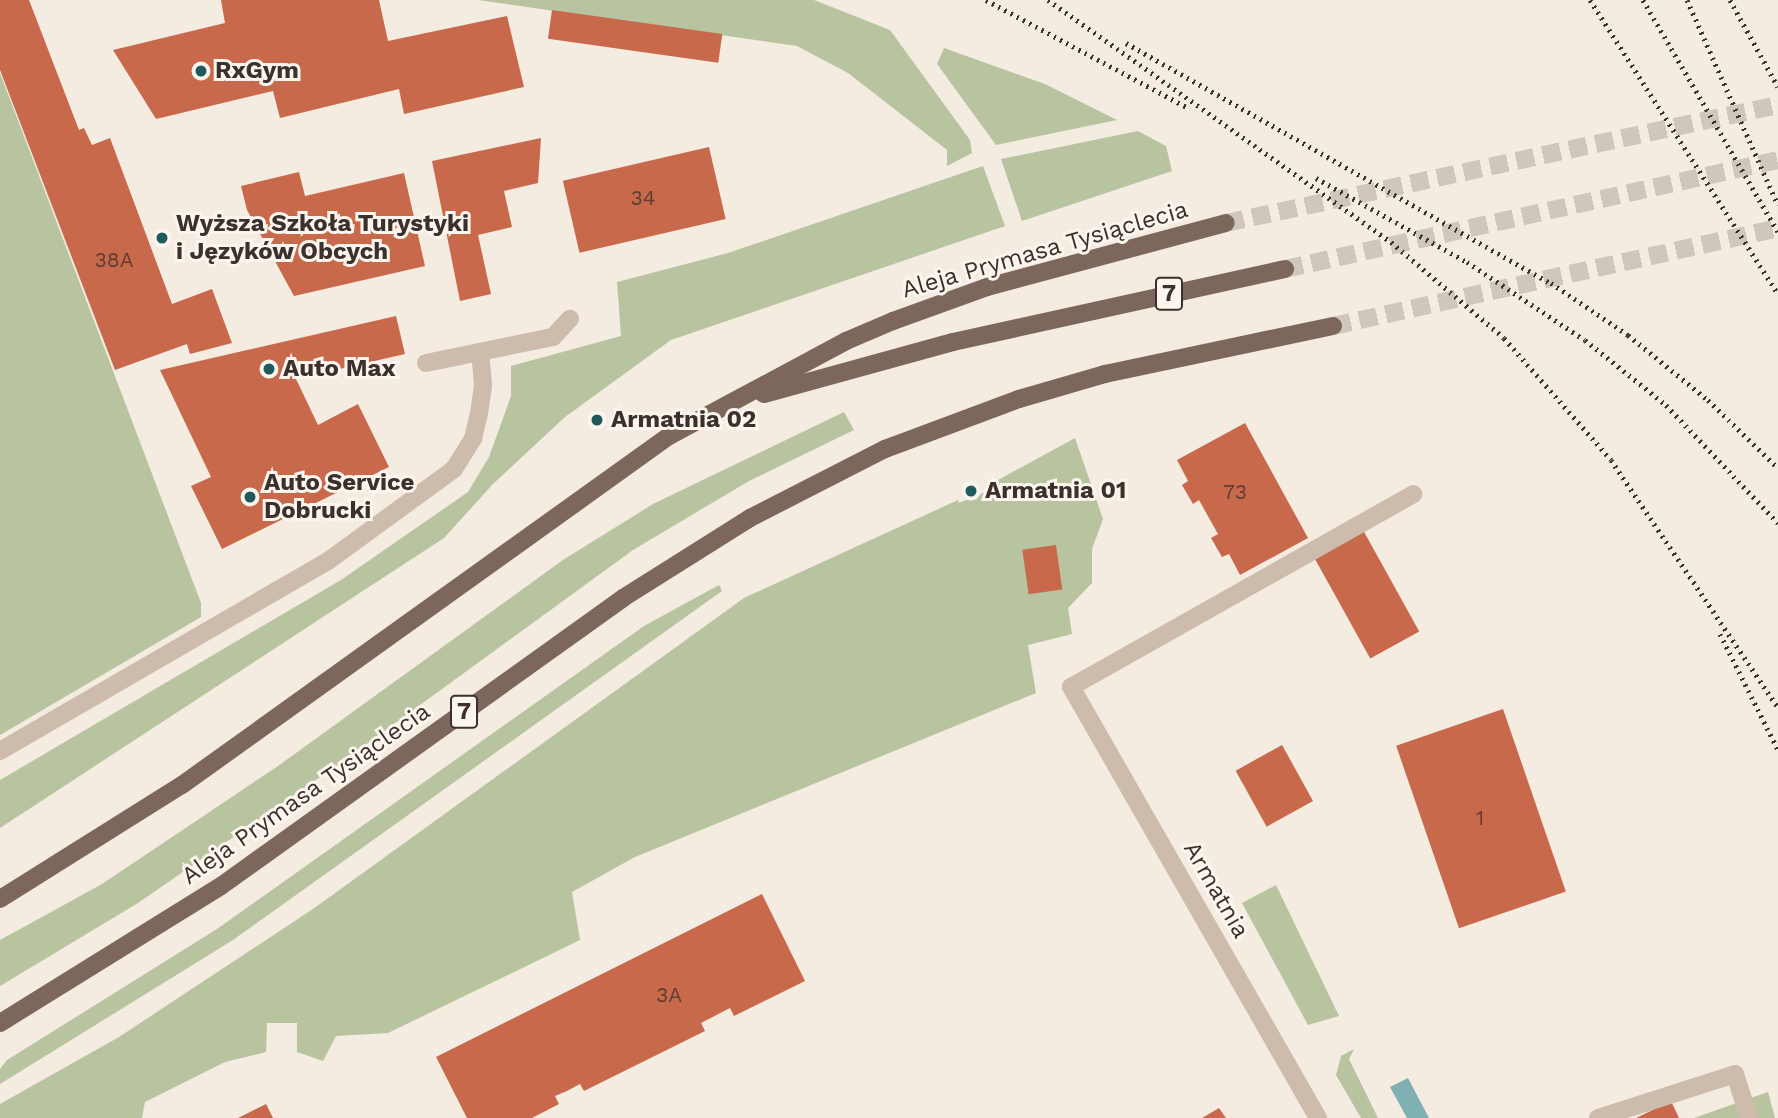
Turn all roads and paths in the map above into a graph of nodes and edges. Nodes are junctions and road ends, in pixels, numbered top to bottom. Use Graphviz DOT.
graph roads {
  1 [pos="1226,223"];
  2 [pos="1285,269"];
  3 [pos="570,319"];
  4 [pos="1333,326"];
  5 [pos="480,352"];
  6 [pos="426,363"];
  7 [pos="733,402"];
  8 [pos="1413,494"];
  9 [pos="0,751"];
  10 [pos="0,899"];
  11 [pos="0,1023"];
  12 [pos="1318,1118"];
  13 [pos="1598,1118"];
  14 [pos="1749,1118"];
  1 -- 7 [label="main road, Aleja Prymasa Tysiąclecia"];
  2 -- 7 [label="main road, 7"];
  3 -- 5 [label="street"];
  4 -- 11 [label="main road, Aleja Prymasa Tysiąclecia / 7"];
  5 -- 6 [label="street"];
  5 -- 9 [label="street"];
  7 -- 10 [label="main road, Aleja Prymasa Tysiąclecia / 7"];
  8 -- 12 [label="street, Armatnia"];
  13 -- 14 [label="street"];
}
